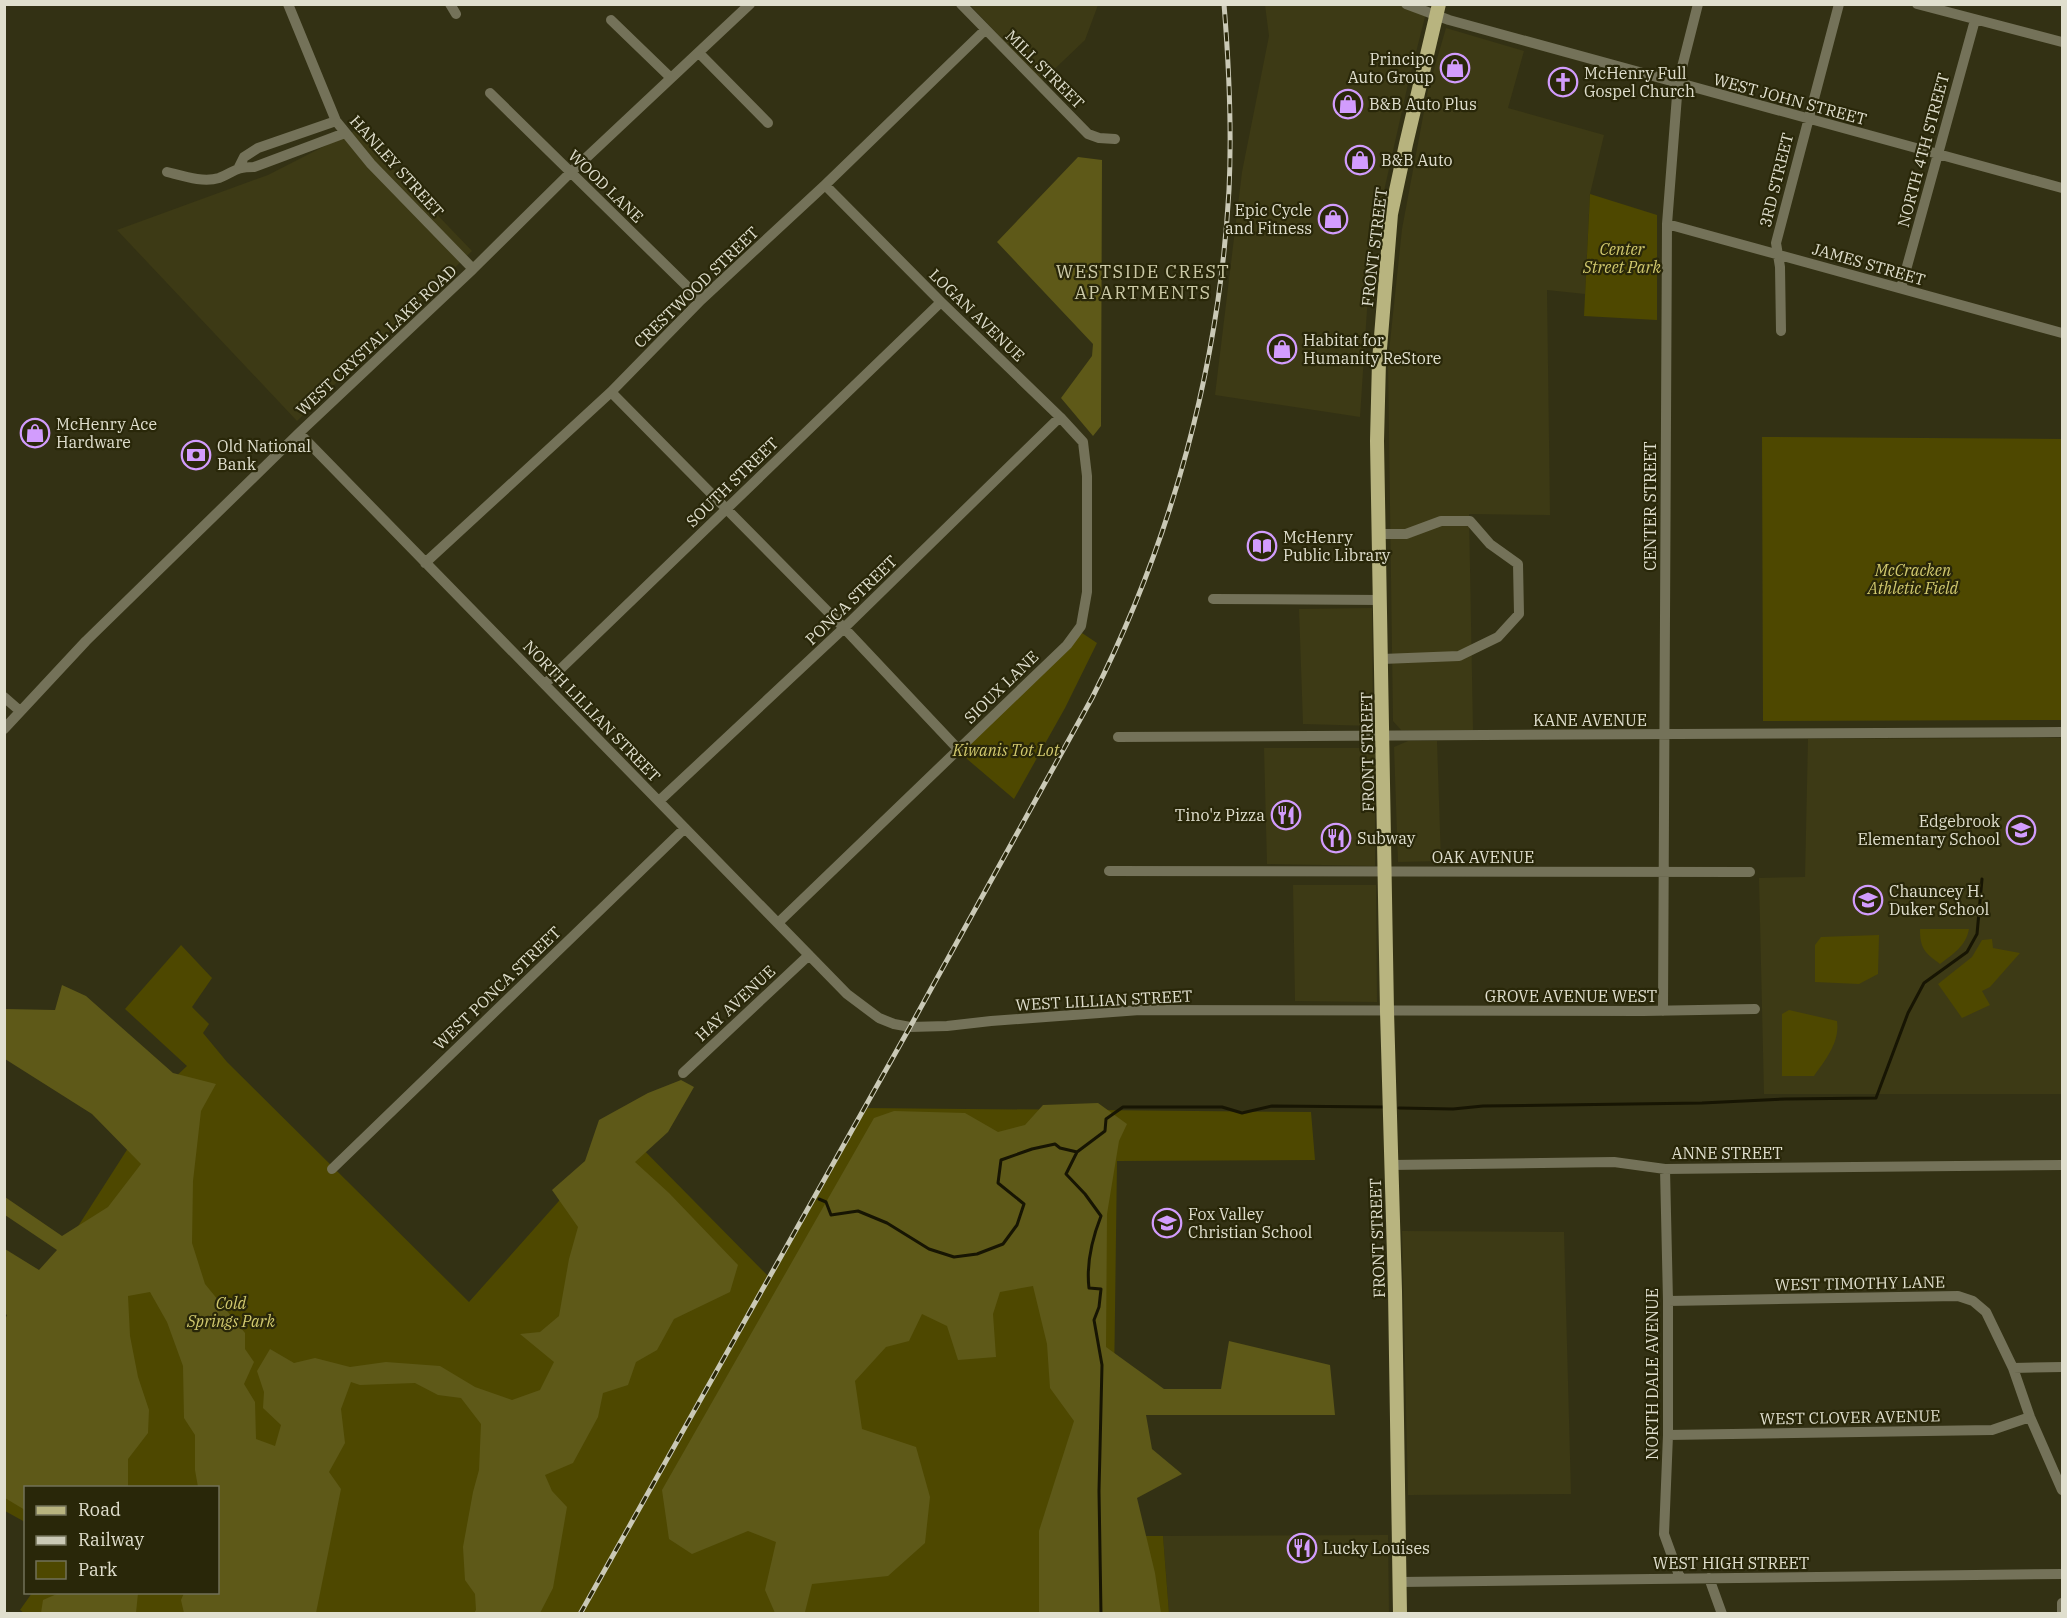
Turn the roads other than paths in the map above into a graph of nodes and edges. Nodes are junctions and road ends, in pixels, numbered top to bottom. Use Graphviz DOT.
graph roads {
  1 [pos="288,4"];
  2 [pos="750,4"];
  3 [pos="961,4"];
  4 [pos="1406,4"];
  5 [pos="1698,4"];
  6 [pos="1839,4"];
  7 [pos="1917,4"];
  8 [pos="1437,10"];
  9 [pos="611,20"];
  10 [pos="1975,20"];
  11 [pos="985,30"];
  12 [pos="2062,42"];
  13 [pos="699,53"];
  14 [pos="671,78"];
  15 [pos="1678,83"];
  16 [pos="490,93"];
  17 [pos="1807,119"];
  18 [pos="336,121"];
  19 [pos="768,123"];
  20 [pos="345,134"];
  21 [pos="1115,139"];
  22 [pos="1937,155"];
  23 [pos="239,167"];
  24 [pos="167,172"];
  25 [pos="570,173"];
  26 [pos="825,185"];
  27 [pos="2062,188"];
  28 [pos="1667,224"];
  29 [pos="1778,254"];
  30 [pos="473,269"];
  31 [pos="1901,288"];
  32 [pos="701,300"];
  33 [pos="941,302"];
  34 [pos="1781,331"];
  35 [pos="2062,333"];
  36 [pos="611,392"];
  37 [pos="1060,417"];
  38 [pos="299,433"];
  39 [pos="1087,476"];
  40 [pos="726,509"];
  41 [pos="1380,534"];
  42 [pos="425,563"];
  43 [pos="1213,599"];
  44 [pos="1381,600"];
  45 [pos="844,628"];
  46 [pos="1382,659"];
  47 [pos="545,684"];
  48 [pos="4,697"];
  49 [pos="20,711"];
  50 [pos="7,722"];
  51 [pos="2062,732"];
  52 [pos="1663,734"];
  53 [pos="1383,736"];
  54 [pos="1118,738"];
  55 [pos="958,749"];
  56 [pos="659,801"];
  57 [pos="684,829"];
  58 [pos="1109,871"];
  59 [pos="1385,871"];
  60 [pos="1750,872"];
  61 [pos="1664,873"];
  62 [pos="779,922"];
  63 [pos="809,955"];
  64 [pos="864,1008"];
  65 [pos="1755,1009"];
  66 [pos="1387,1011"];
  67 [pos="1663,1011"];
  68 [pos="683,1073"];
  69 [pos="1391,1165"];
  70 [pos="2062,1165"];
  71 [pos="1665,1168"];
  72 [pos="332,1169"];
  73 [pos="1668,1301"];
  74 [pos="2062,1367"];
  75 [pos="2013,1368"];
  76 [pos="2030,1417"];
  77 [pos="1668,1435"];
  78 [pos="2062,1490"];
  79 [pos="2062,1574"];
  80 [pos="1680,1578"];
  81 [pos="1709,1578"];
  82 [pos="1400,1582"];
  83 [pos="2062,1603"];
  84 [pos="1400,1614"];
  85 [pos="1722,1614"];
  86 [pos="2062,1614"];
  1 -- 18 [label="street, HANLEY STREET"];
  2 -- 13 [label="street, WEST CRYSTAL LAKE ROAD"];
  3 -- 11 [label="street, MILL STREET"];
  4 -- 8 [label="street, WEST JOHN STREET"];
  5 -- 15 [label="street, CENTER STREET"];
  6 -- 17 [label="street, 3RD STREET"];
  7 -- 10 [label="street"];
  8 -- 15 [label="street, WEST JOHN STREET"];
  8 -- 41 [label="main road, FRONT STREET"];
  9 -- 14 [label="street"];
  10 -- 12 [label="street"];
  10 -- 22 [label="street, NORTH 4TH STREET"];
  11 -- 21 [label="street, MILL STREET"];
  11 -- 26 [label="street, CRESTWOOD STREET"];
  13 -- 14 [label="street, WEST CRYSTAL LAKE ROAD"];
  13 -- 19 [label="street"];
  14 -- 25 [label="street, WEST CRYSTAL LAKE ROAD"];
  15 -- 17 [label="street, WEST JOHN STREET"];
  15 -- 28 [label="street, CENTER STREET"];
  16 -- 25 [label="street, WOOD LANE"];
  17 -- 22 [label="street, WEST JOHN STREET"];
  17 -- 29 [label="street, 3RD STREET"];
  18 -- 20 [label="street, HANLEY STREET"];
  18 -- 23 [label="street"];
  20 -- 23 [label="street"];
  20 -- 30 [label="street, HANLEY STREET"];
  22 -- 27 [label="street, WEST JOHN STREET"];
  22 -- 31 [label="street, NORTH 4TH STREET"];
  23 -- 24 [label="street"];
  25 -- 30 [label="street, WEST CRYSTAL LAKE ROAD"];
  25 -- 32 [label="street, WOOD LANE"];
  26 -- 32 [label="street, CRESTWOOD STREET"];
  26 -- 33 [label="street, LOGAN AVENUE"];
  28 -- 29 [label="street, JAMES STREET"];
  28 -- 52 [label="street, CENTER STREET"];
  29 -- 31 [label="street, JAMES STREET"];
  29 -- 34 [label="street, 3RD STREET"];
  30 -- 38 [label="street, WEST CRYSTAL LAKE ROAD"];
  31 -- 35 [label="street, JAMES STREET"];
  32 -- 36 [label="street, CRESTWOOD STREET"];
  33 -- 37 [label="street, LOGAN AVENUE"];
  33 -- 40 [label="street, SOUTH STREET"];
  36 -- 40 [label="street"];
  36 -- 42 [label="street, CRESTWOOD STREET"];
  37 -- 39 [label="street, LOGAN AVENUE"];
  37 -- 45 [label="street, PONCA STREET"];
  38 -- 42 [label="street, NORTH LILLIAN STREET"];
  38 -- 49 [label="street, WEST CRYSTAL LAKE ROAD"];
  39 -- 55 [label="street, SIOUX LANE"];
  40 -- 45 [label="street"];
  40 -- 47 [label="street, SOUTH STREET"];
  41 -- 44 [label="main road, FRONT STREET"];
  41 -- 46 [label="street"];
  42 -- 47 [label="street, NORTH LILLIAN STREET"];
  43 -- 44 [label="street"];
  44 -- 46 [label="main road, FRONT STREET"];
  45 -- 55 [label="street"];
  45 -- 56 [label="street, PONCA STREET"];
  46 -- 53 [label="main road, FRONT STREET"];
  47 -- 56 [label="street, NORTH LILLIAN STREET"];
  48 -- 49 [label="street"];
  49 -- 50 [label="street, WEST CRYSTAL LAKE ROAD"];
  51 -- 52 [label="street, KANE AVENUE"];
  52 -- 53 [label="street, KANE AVENUE"];
  52 -- 61 [label="street, CENTER STREET"];
  53 -- 54 [label="street, KANE AVENUE"];
  53 -- 59 [label="main road, FRONT STREET"];
  55 -- 62 [label="street, SIOUX LANE"];
  56 -- 57 [label="street, NORTH LILLIAN STREET"];
  57 -- 62 [label="street, NORTH LILLIAN STREET"];
  57 -- 72 [label="street, WEST PONCA STREET"];
  58 -- 59 [label="street, OAK AVENUE"];
  59 -- 61 [label="street, OAK AVENUE"];
  59 -- 66 [label="main road, FRONT STREET"];
  60 -- 61 [label="street, OAK AVENUE"];
  61 -- 67 [label="street, CENTER STREET"];
  62 -- 63 [label="street, NORTH LILLIAN STREET"];
  63 -- 64 [label="street, NORTH LILLIAN STREET"];
  63 -- 68 [label="street, HAY AVENUE"];
  64 -- 66 [label="street, WEST LILLIAN STREET"];
  65 -- 67 [label="street, GROVE AVENUE WEST"];
  66 -- 67 [label="street, GROVE AVENUE WEST"];
  66 -- 69 [label="main road, FRONT STREET"];
  69 -- 71 [label="street, ANNE STREET"];
  69 -- 82 [label="main road, FRONT STREET"];
  70 -- 71 [label="street, ANNE STREET"];
  71 -- 73 [label="street, NORTH DALE AVENUE"];
  73 -- 75 [label="street, WEST TIMOTHY LANE"];
  73 -- 77 [label="street, NORTH DALE AVENUE"];
  74 -- 75 [label="street"];
  75 -- 76 [label="street, WEST TIMOTHY LANE"];
  76 -- 77 [label="street, WEST CLOVER AVENUE"];
  76 -- 78 [label="street, WEST TIMOTHY LANE"];
  77 -- 80 [label="street, NORTH DALE AVENUE"];
  79 -- 81 [label="street, WEST HIGH STREET"];
  80 -- 81 [label="street, WEST HIGH STREET"];
  80 -- 82 [label="street, WEST HIGH STREET"];
  81 -- 85 [label="street"];
  82 -- 84 [label="main road, FRONT STREET"];
  83 -- 86 [label="street"];
}
